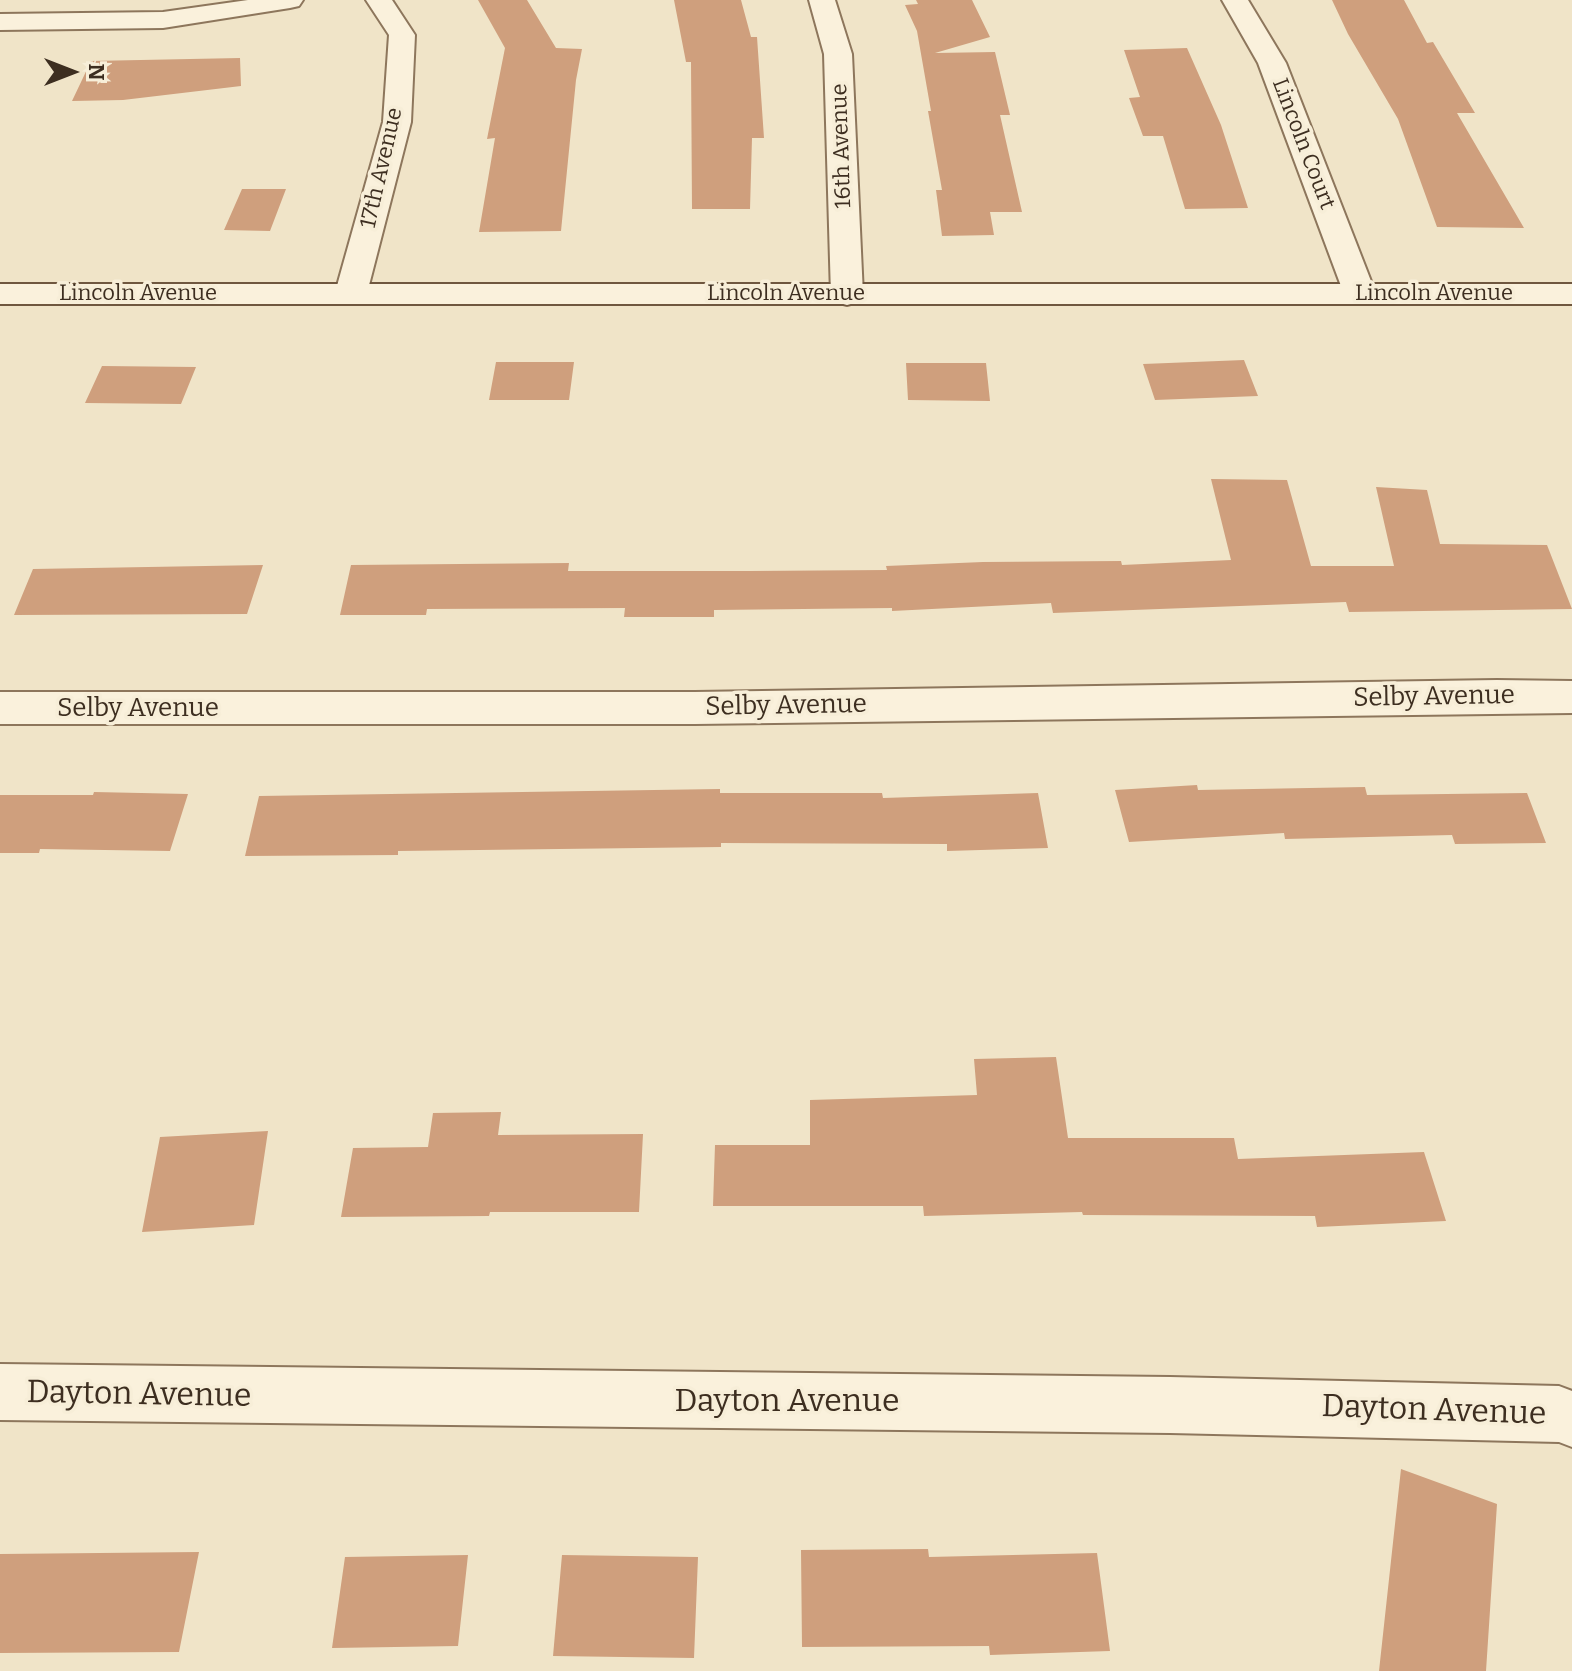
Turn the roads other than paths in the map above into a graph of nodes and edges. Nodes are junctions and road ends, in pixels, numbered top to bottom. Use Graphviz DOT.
graph roads {
  1 [pos="290,0"];
  2 [pos="379,0"];
  3 [pos="822,0"];
  4 [pos="1235,0"];
  5 [pos="0,22"];
  6 [pos="351,293"];
  7 [pos="0,294"];
  8 [pos="1360,294"];
  9 [pos="1572,294"];
  10 [pos="847,295"];
  11 [pos="1572,697"];
  12 [pos="0,708"];
  13 [pos="0,1392"];
  14 [pos="1572,1419"];
  1 -- 5 [label="street"];
  2 -- 6 [label="street, 17th Avenue"];
  3 -- 10 [label="street, 16th Avenue"];
  4 -- 8 [label="street, Lincoln Court"];
  6 -- 7 [label="street, Lincoln Avenue"];
  6 -- 10 [label="street, Lincoln Avenue"];
  8 -- 9 [label="street, Lincoln Avenue"];
  8 -- 10 [label="street, Lincoln Avenue"];
  11 -- 12 [label="street, Selby Avenue"];
  13 -- 14 [label="street, Dayton Avenue"];
}
